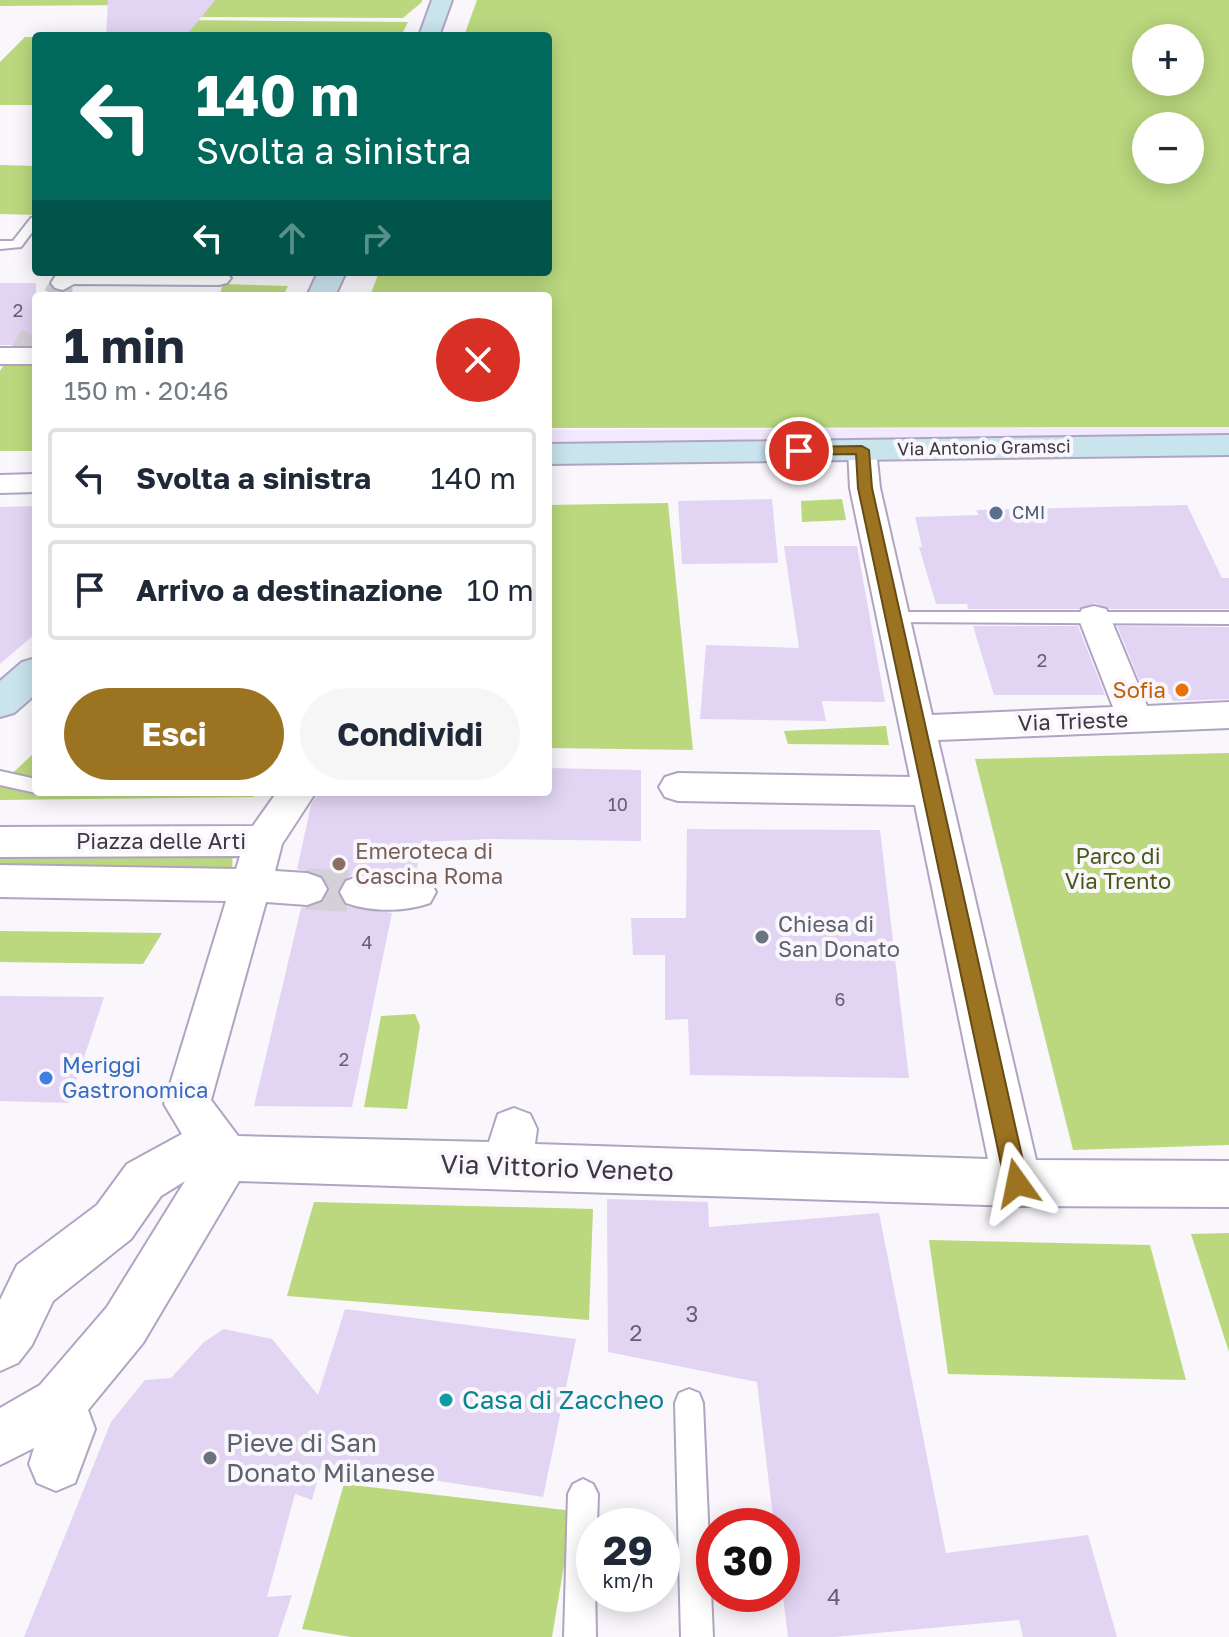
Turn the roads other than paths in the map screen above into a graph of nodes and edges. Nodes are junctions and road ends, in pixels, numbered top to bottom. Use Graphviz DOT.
graph roads {
  1 [pos="442,0"];
  2 [pos="430,32"];
  3 [pos="32,224"];
  4 [pos="0,245"];
  5 [pos="219,278"];
  6 [pos="63,283"];
  7 [pos="179,287"];
  8 [pos="0,356"];
  9 [pos="32,356"];
  10 [pos="1229,445"];
  11 [pos="552,454"];
  12 [pos="864,462"];
  13 [pos="0,470"];
  14 [pos="32,470"];
  15 [pos="1229,474"];
  16 [pos="552,476"];
  17 [pos="32,483"];
  18 [pos="0,484"];
  19 [pos="1094,617"];
  20 [pos="894,618"];
  21 [pos="1229,618"];
  22 [pos="32,675"];
  23 [pos="0,703"];
  24 [pos="1229,715"];
  25 [pos="1135,719"];
  26 [pos="917,728"];
  27 [pos="0,778"];
  28 [pos="32,785"];
  29 [pos="678,787"];
  30 [pos="931,791"];
  31 [pos="294,796"];
  32 [pos="264,841"];
  33 [pos="0,842"];
  34 [pos="0,881"];
  35 [pos="251,885"];
  36 [pos="307,889"];
  37 [pos="360,892"];
  38 [pos="416,892"];
  39 [pos="226,1158"];
  40 [pos="1017,1183"];
  41 [pos="1229,1184"];
  42 [pos="0,1345"];
  43 [pos="689,1403"];
  44 [pos="59,1404"];
  45 [pos="0,1438"];
  46 [pos="56,1464"];
  47 [pos="583,1494"];
  48 [pos="580,1637"];
  49 [pos="697,1637"];
  1 -- 2 [label="street"];
  3 -- 4 [label="lane"];
  5 -- 7 [label="street"];
  6 -- 7 [label="street"];
  8 -- 9 [label="street"];
  10 -- 12 [label="street, Via Antonio Gramsci"];
  11 -- 12 [label="street, Via Antonio Gramsci"];
  12 -- 15 [label="street, Via Antonio Gramsci"];
  12 -- 16 [label="street, Via Antonio Gramsci"];
  12 -- 20 [label="street"];
  13 -- 14 [label="street"];
  17 -- 18 [label="street"];
  19 -- 20 [label="lane"];
  19 -- 21 [label="lane"];
  19 -- 25 [label="street"];
  20 -- 26 [label="street"];
  22 -- 23 [label="street"];
  24 -- 25 [label="street, Via Trieste"];
  25 -- 26 [label="street, Via Trieste"];
  26 -- 30 [label="street"];
  27 -- 28 [label="lane"];
  29 -- 30 [label="street"];
  30 -- 40 [label="street"];
  31 -- 32 [label="street, Piazza delle Arti"];
  32 -- 33 [label="street, Piazza delle Arti"];
  32 -- 35 [label="street"];
  34 -- 35 [label="street, Piazza delle Arti"];
  35 -- 36 [label="street, Piazza delle Arti"];
  35 -- 39 [label="street"];
  37 -- 38 [label="street"];
  39 -- 40 [label="street, Via Vittorio Veneto"];
  39 -- 42 [label="street, Via Vittorio Veneto"];
  39 -- 44 [label="street"];
  40 -- 41 [label="street, Via Vittorio Veneto"];
  43 -- 49 [label="lane"];
  44 -- 45 [label="street"];
  44 -- 46 [label="street"];
  47 -- 48 [label="lane"];
}
